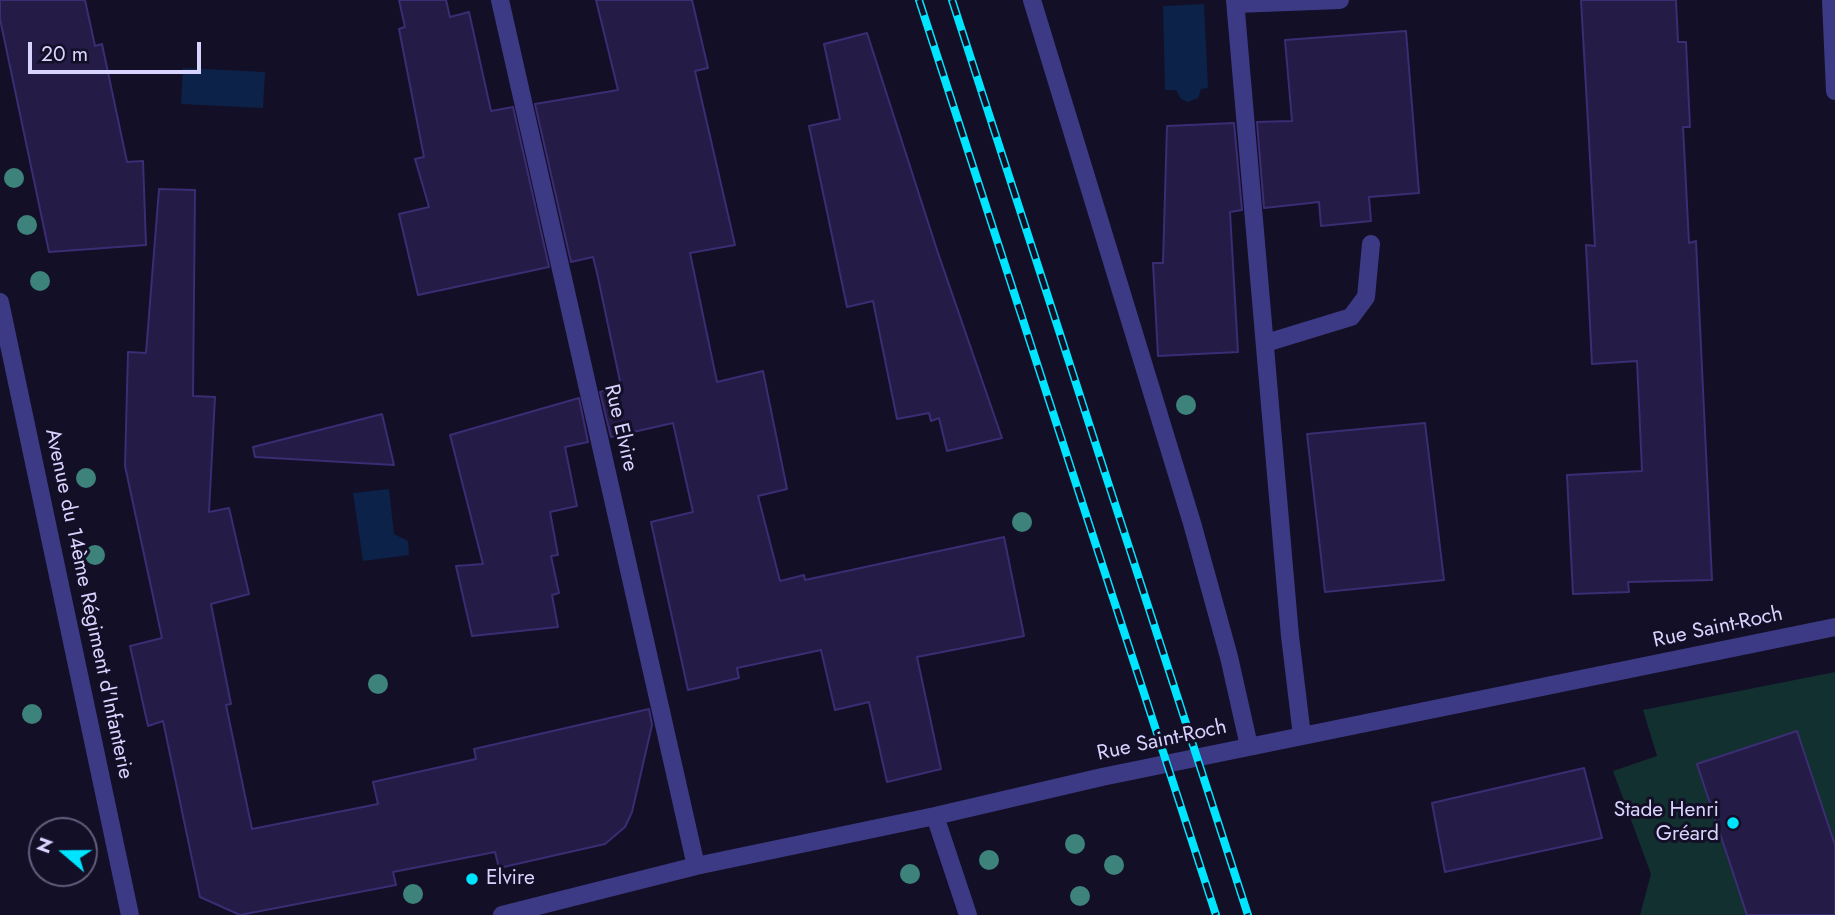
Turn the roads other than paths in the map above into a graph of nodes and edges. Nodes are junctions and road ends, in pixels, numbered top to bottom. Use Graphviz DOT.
graph roads {
  1 [pos="500,0"];
  2 [pos="1032,0"];
  3 [pos="1340,0"];
  4 [pos="1831,0"];
  5 [pos="1236,2"];
  6 [pos="1835,91"];
  7 [pos="1371,243"];
  8 [pos="0,302"];
  9 [pos="1266,343"];
  10 [pos="1835,626"];
  11 [pos="1302,736"];
  12 [pos="1249,746"];
  13 [pos="935,816"];
  14 [pos="696,866"];
  15 [pos="130,915"];
  16 [pos="502,915"];
  17 [pos="968,915"];
  1 -- 14 [label="street, Rue Elvire"];
  2 -- 12 [label="street"];
  3 -- 5 [label="street"];
  4 -- 6 [label="street"];
  5 -- 9 [label="street"];
  7 -- 9 [label="street"];
  8 -- 15 [label="street, Avenue du 14ème Régiment d'Infanterie"];
  9 -- 11 [label="street"];
  10 -- 11 [label="street, Rue Saint-Roch"];
  11 -- 12 [label="street, Rue Saint-Roch"];
  12 -- 13 [label="street, Rue Saint-Roch"];
  13 -- 14 [label="street, Rue Saint-Roch"];
  13 -- 17 [label="street"];
  14 -- 16 [label="street, Rue Saint-Roch"];
}
